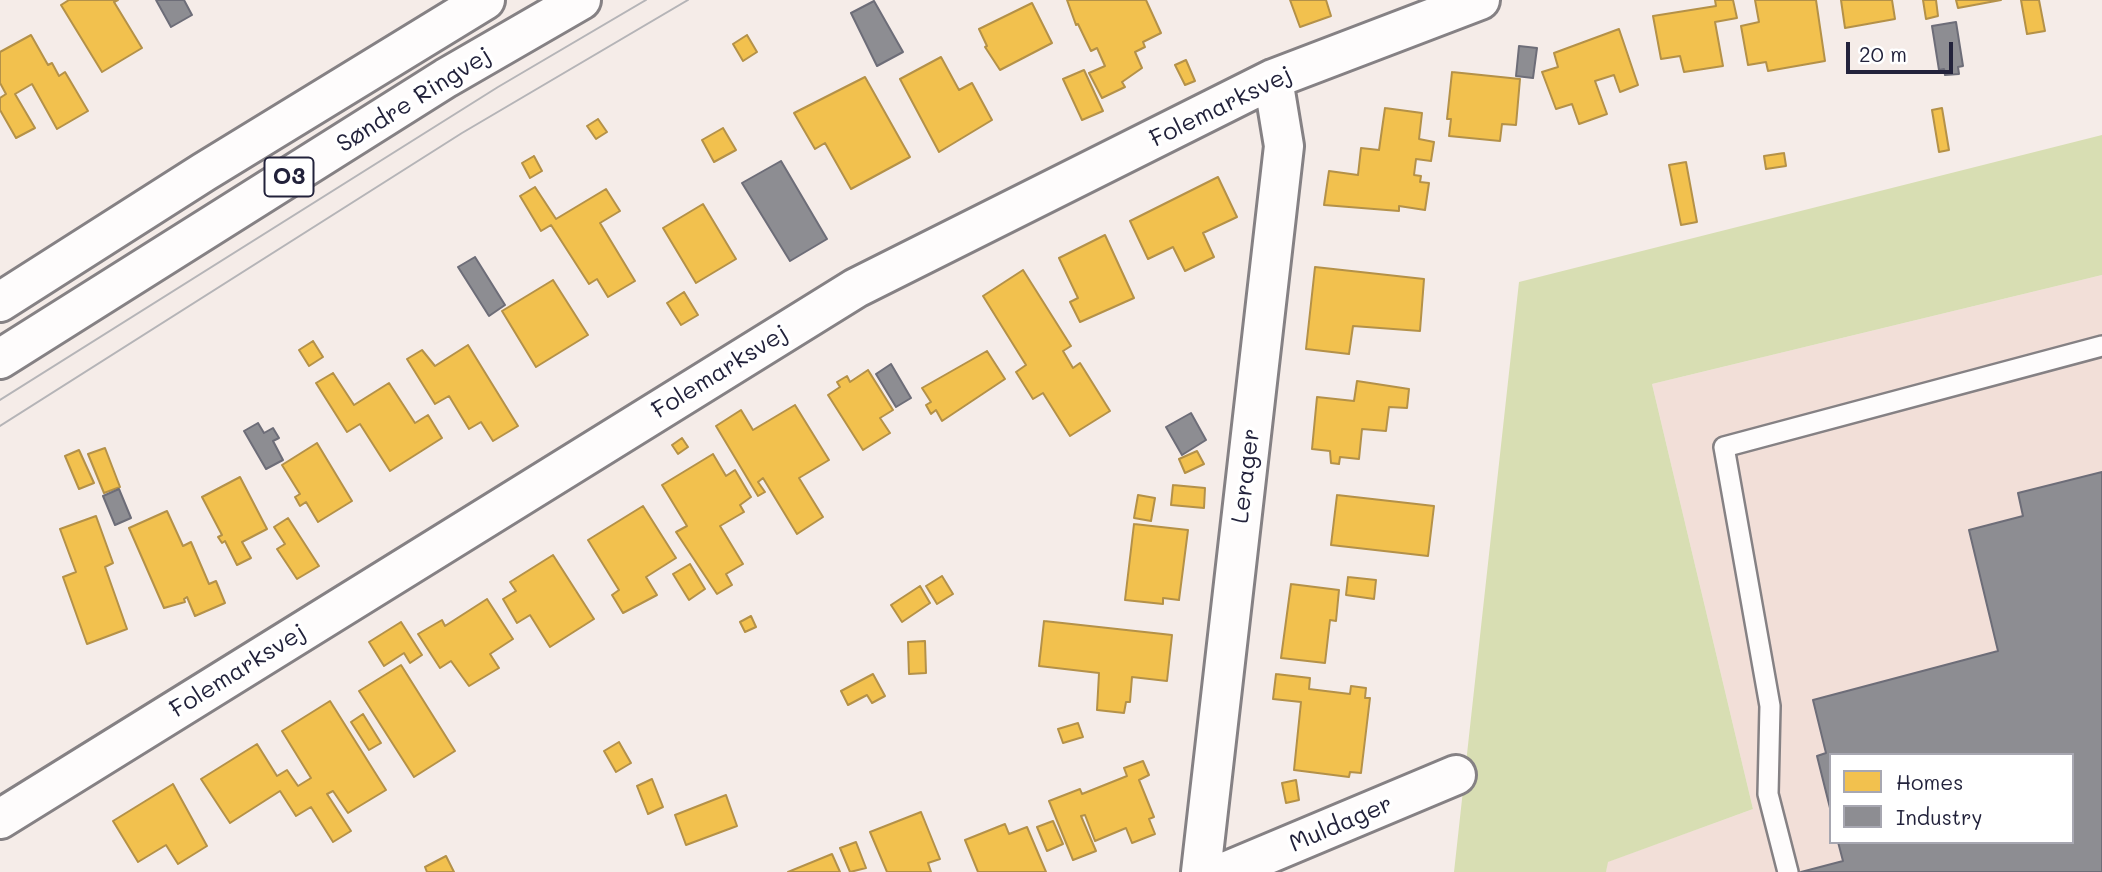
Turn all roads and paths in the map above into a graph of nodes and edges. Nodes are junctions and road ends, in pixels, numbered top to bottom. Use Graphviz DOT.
graph roads {
  1 [pos="485,0"];
  2 [pos="581,0"];
  3 [pos="1480,0"];
  4 [pos="1273,79"];
  5 [pos="0,302"];
  6 [pos="2102,346"];
  7 [pos="0,359"];
  8 [pos="1456,775"];
  9 [pos="0,819"];
  10 [pos="1201,872"];
  11 [pos="1225,872"];
  12 [pos="1788,872"];
  1 -- 5 [label="street, Søndre Ringvej / O3"];
  2 -- 7 [label="street, Søndre Ringvej / O3"];
  3 -- 4 [label="street, Folemarksvej"];
  4 -- 9 [label="street, Folemarksvej"];
  4 -- 10 [label="street, Lerager"];
  6 -- 12 [label="lane"];
  8 -- 11 [label="street, Muldager"];
}
